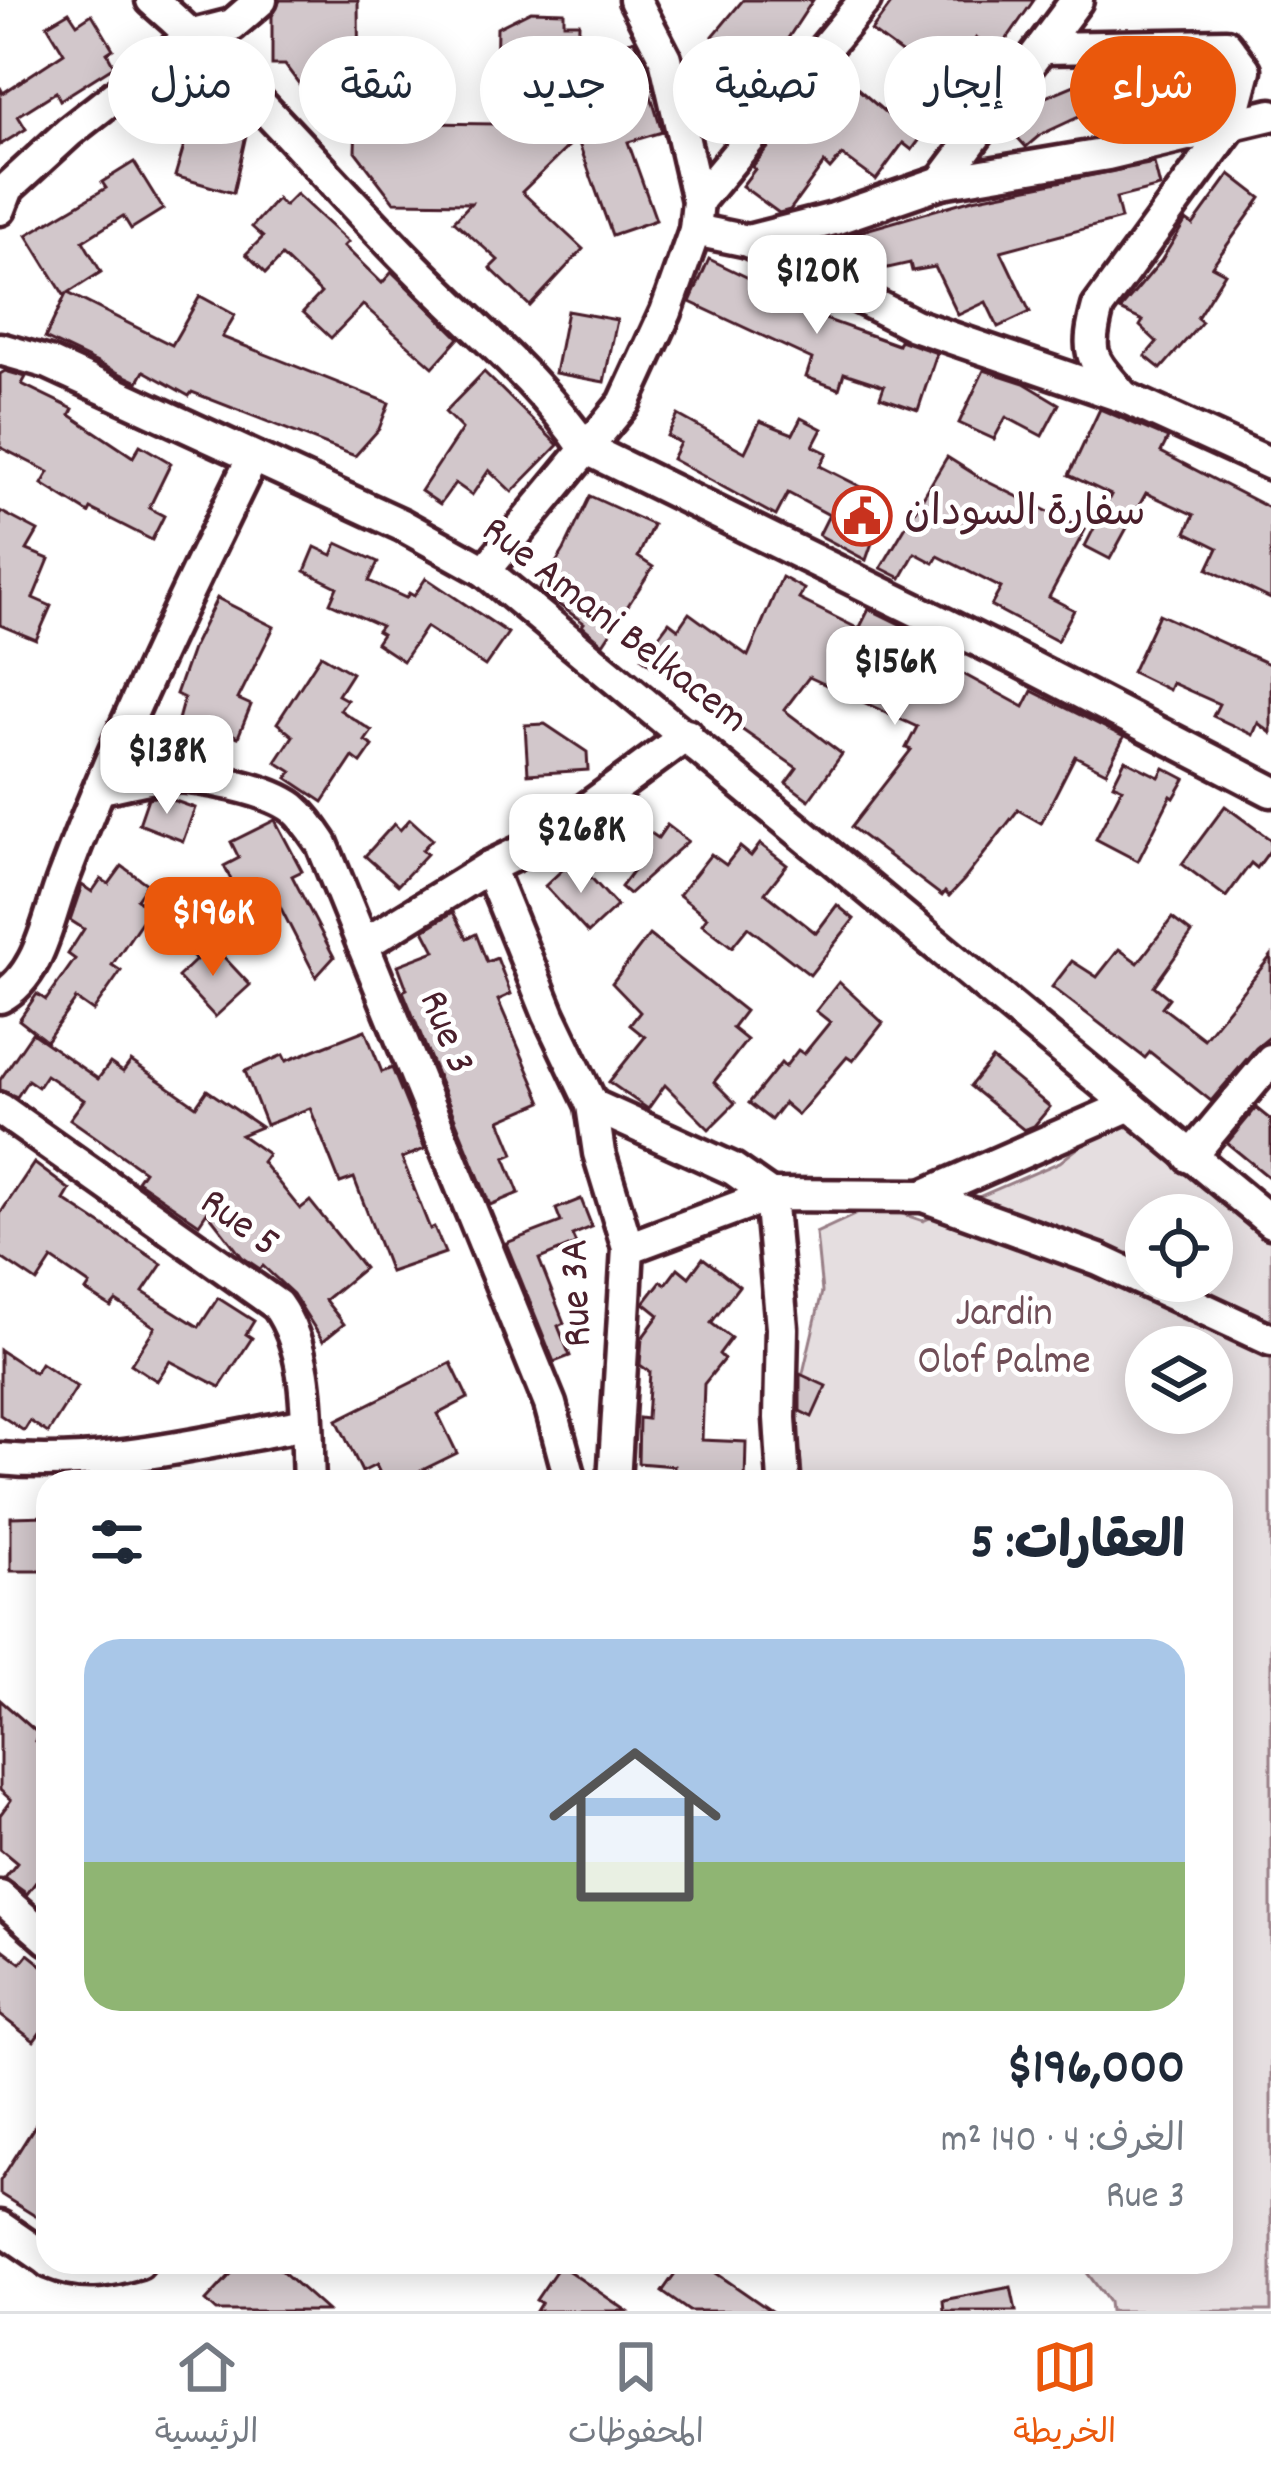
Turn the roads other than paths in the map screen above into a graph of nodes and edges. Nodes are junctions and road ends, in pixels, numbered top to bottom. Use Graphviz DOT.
graph roads {
  1 [pos="152,0"];
  2 [pos="261,0"];
  3 [pos="635,0"];
  4 [pos="865,0"];
  5 [pos="1077,0"];
  6 [pos="193,35"];
  7 [pos="1046,45"];
  8 [pos="1236,58"];
  9 [pos="1236,104"];
  10 [pos="1271,115"];
  11 [pos="1236,125"];
  12 [pos="970,144"];
  13 [pos="1153,144"];
  14 [pos="1218,144"];
  15 [pos="941,182"];
  16 [pos="0,209"];
  17 [pos="696,215"];
  18 [pos="748,241"];
  19 [pos="0,349"];
  20 [pos="1124,397"];
  21 [pos="585,448"];
  22 [pos="252,460"];
  23 [pos="1271,464"];
  24 [pos="485,571"];
  25 [pos="687,735"];
  26 [pos="102,788"];
  27 [pos="1271,791"];
  28 [pos="489,867"];
  29 [pos="363,946"];
  30 [pos="0,997"];
  31 [pos="1271,1060"];
  32 [pos="1130,1105"];
  33 [pos="592,1106"];
  34 [pos="0,1109"];
  35 [pos="1190,1157"];
  36 [pos="770,1196"];
  37 [pos="923,1196"];
  38 [pos="1271,1222"];
  39 [pos="628,1248"];
  40 [pos="1271,1340"];
  41 [pos="305,1424"];
  42 [pos="0,1459"];
  43 [pos="308,1470"];
  44 [pos="569,1470"];
  45 [pos="615,1470"];
  46 [pos="783,1470"];
  47 [pos="0,1897"];
  48 [pos="36,1928"];
  49 [pos="0,2227"];
  50 [pos="36,2252"];
  1 -- 6 [label="street"];
  2 -- 6 [label="street"];
  3 -- 17 [label="street"];
  4 -- 17 [label="street"];
  5 -- 7 [label="street"];
  6 -- 16 [label="street"];
  6 -- 21 [label="street"];
  8 -- 9 [label="street"];
  10 -- 11 [label="street"];
  12 -- 15 [label="street"];
  13 -- 15 [label="street"];
  14 -- 20 [label="street"];
  15 -- 18 [label="street"];
  17 -- 18 [label="street"];
  17 -- 21 [label="street"];
  18 -- 20 [label="street"];
  19 -- 22 [label="street, Rue Amani Belkacem"];
  20 -- 23 [label="street"];
  21 -- 24 [label="street"];
  21 -- 27 [label="street"];
  22 -- 24 [label="street, Rue Amani Belkacem"];
  22 -- 26 [label="street"];
  24 -- 25 [label="street, Rue Amani Belkacem"];
  25 -- 28 [label="street"];
  25 -- 32 [label="street, Rue Amani Belkacem"];
  26 -- 29 [label="street, Rue 3"];
  26 -- 30 [label="street"];
  28 -- 29 [label="street"];
  28 -- 33 [label="street, Rue 3A"];
  29 -- 44 [label="street, Rue 3"];
  31 -- 35 [label="street"];
  32 -- 35 [label="street, Rue Amani Belkacem"];
  32 -- 37 [label="street"];
  33 -- 36 [label="street"];
  33 -- 39 [label="street, Rue 3A"];
  34 -- 41 [label="street, Rue 5"];
  35 -- 38 [label="street, Rue Amani Belkacem"];
  36 -- 37 [label="street"];
  36 -- 39 [label="street"];
  36 -- 46 [label="street"];
  37 -- 40 [label="street"];
  39 -- 45 [label="street, Rue 3A"];
  41 -- 42 [label="street"];
  41 -- 43 [label="street, Rue 5"];
  47 -- 48 [label="street"];
  49 -- 50 [label="street"];
}
